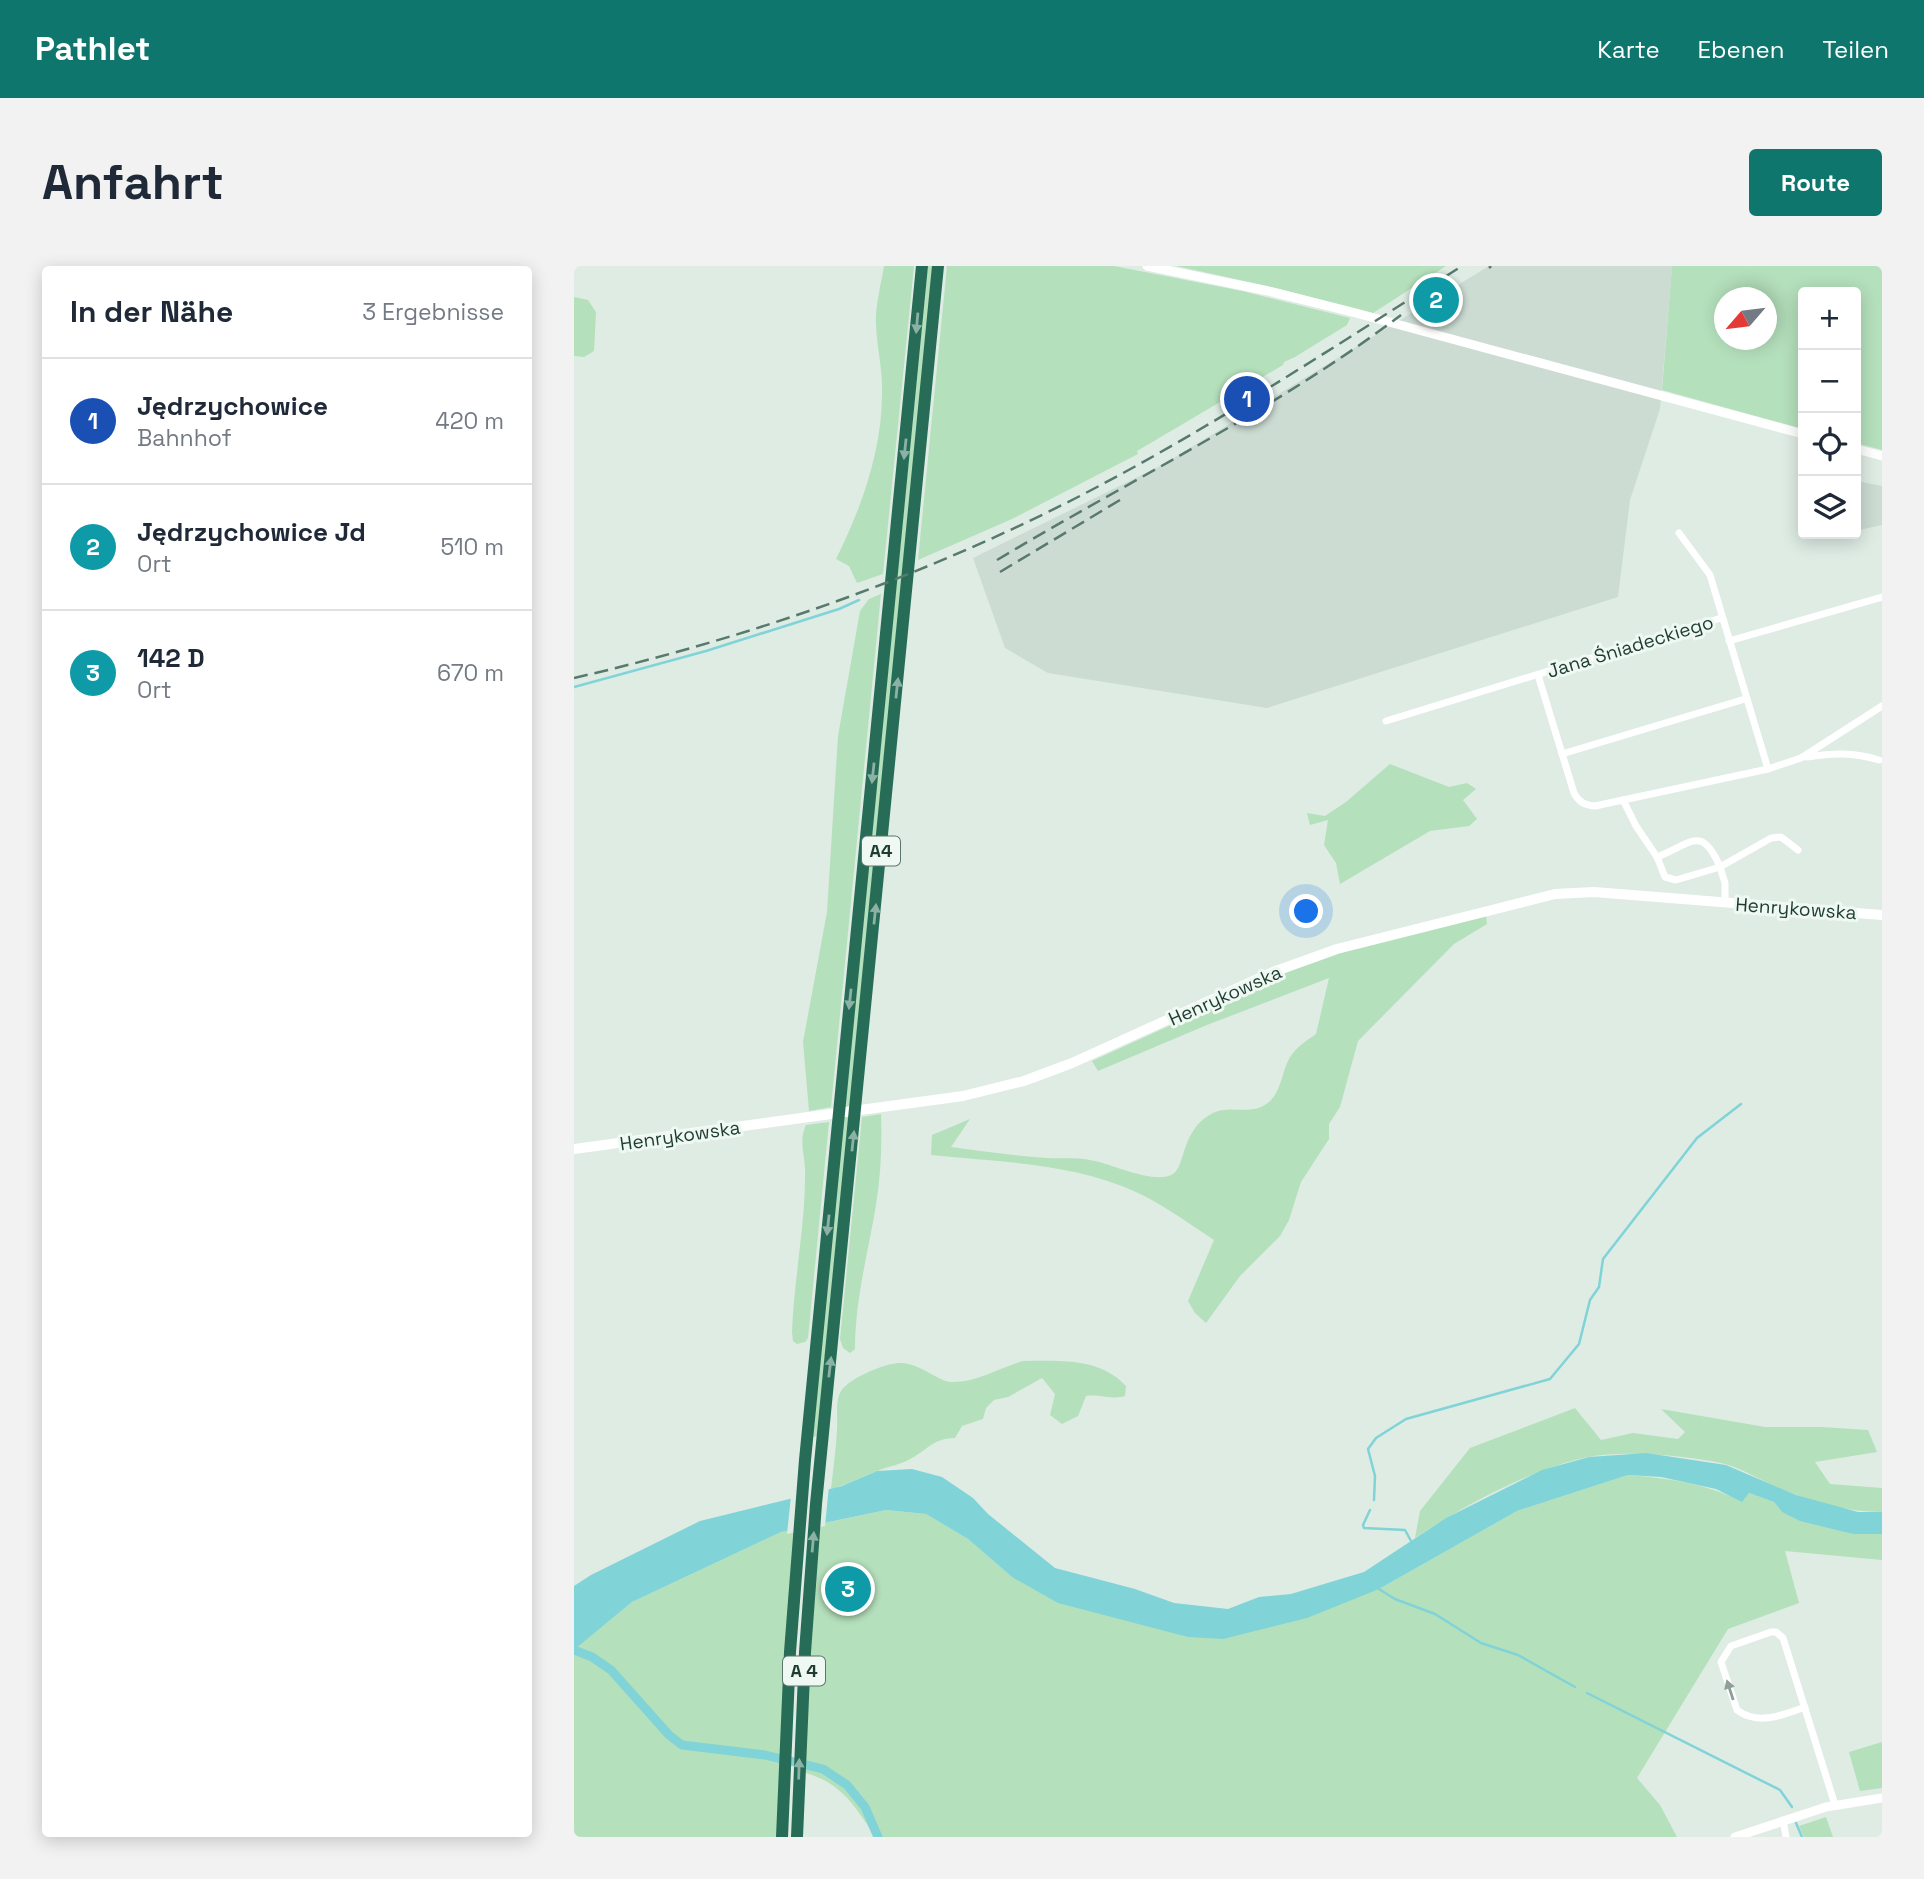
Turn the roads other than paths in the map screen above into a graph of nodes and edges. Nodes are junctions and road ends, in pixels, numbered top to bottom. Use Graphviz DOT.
graph roads {
  1 [pos="922,266"];
  2 [pos="938,266"];
  3 [pos="1147,266"];
  4 [pos="1798,433"];
  5 [pos="1861,450"];
  6 [pos="1882,456"];
  7 [pos="1679,533"];
  8 [pos="1882,597"];
  9 [pos="1721,618"];
  10 [pos="1729,641"];
  11 [pos="1538,675"];
  12 [pos="1745,699"];
  13 [pos="1882,706"];
  14 [pos="1386,720"];
  15 [pos="1562,754"];
  16 [pos="1801,758"];
  17 [pos="1879,760"];
  18 [pos="1768,769"];
  19 [pos="1623,800"];
  20 [pos="1798,850"];
  21 [pos="1657,857"];
  22 [pos="1720,866"];
  23 [pos="1725,902"];
  24 [pos="1882,915"];
  25 [pos="574,1149"];
  26 [pos="816,1504"];
  27 [pos="800,1509"];
  28 [pos="1805,1707"];
  29 [pos="1882,1798"];
  30 [pos="1835,1805"];
  31 [pos="1783,1820"];
  32 [pos="782,1837"];
  33 [pos="797,1837"];
  34 [pos="1735,1837"];
  35 [pos="1786,1837"];
  1 -- 27 [label="highway, A4, one-way"];
  26 -- 2 [label="highway, A4, one-way"];
  3 -- 4 [label="street"];
  5 -- 6 [label="street"];
  7 -- 9 [label="street"];
  8 -- 10 [label="street"];
  9 -- 10 [label="street"];
  9 -- 11 [label="street, Jana Śniadeckiego"];
  10 -- 12 [label="street"];
  11 -- 14 [label="street, Jana Śniadeckiego"];
  11 -- 15 [label="street"];
  12 -- 15 [label="street"];
  12 -- 18 [label="street"];
  13 -- 16 [label="street"];
  15 -- 19 [label="street"];
  16 -- 17 [label="street"];
  16 -- 18 [label="street"];
  18 -- 19 [label="street"];
  19 -- 21 [label="street"];
  20 -- 22 [label="street"];
  21 -- 22 [label="street"];
  21 -- 22 [label="street"];
  22 -- 23 [label="street"];
  23 -- 24 [label="main road, Henrykowska"];
  23 -- 25 [label="main road, Henrykowska"];
  33 -- 26 [label="highway, A 4, one-way"];
  27 -- 32 [label="highway, A 4"];
  28 -- 28 [label="street, one-way"];
  28 -- 30 [label="street"];
  29 -- 30 [label="street"];
  30 -- 31 [label="street"];
  31 -- 34 [label="street"];
  31 -- 35 [label="street"];
}
